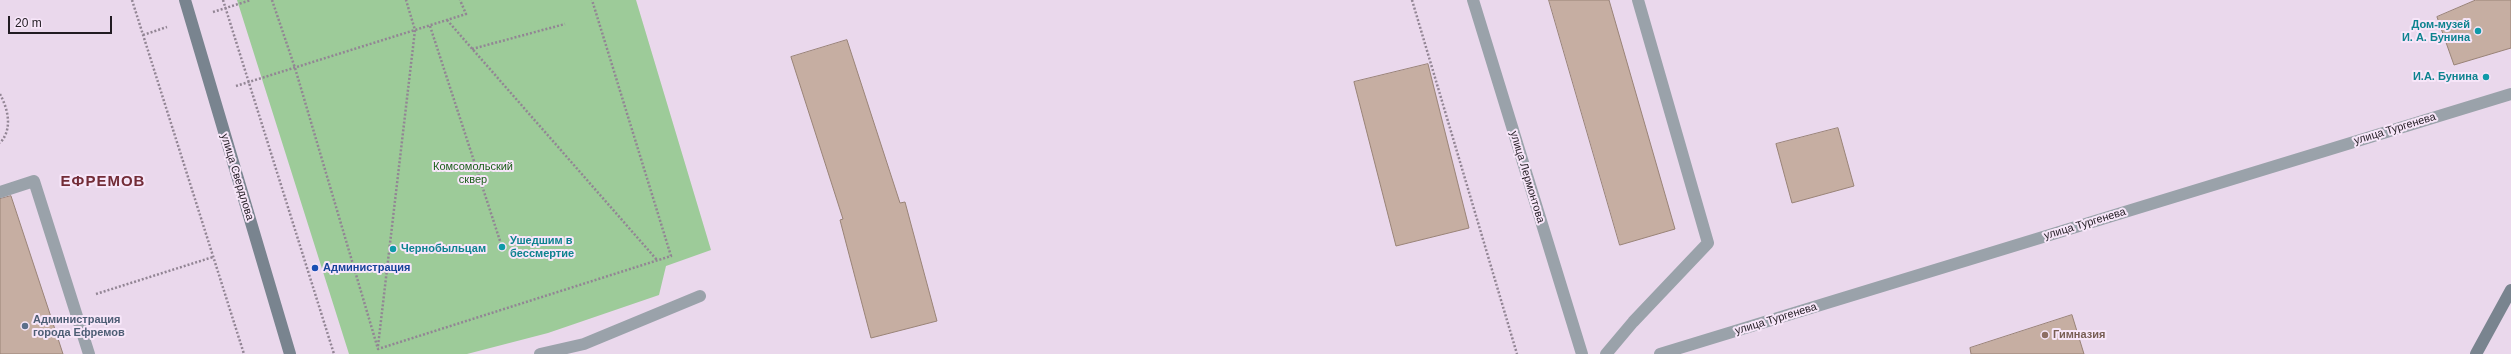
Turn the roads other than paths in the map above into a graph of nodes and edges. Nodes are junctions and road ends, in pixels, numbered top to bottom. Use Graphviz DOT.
graph roads {
  1 [pos="185,0"];
  2 [pos="1473,0"];
  3 [pos="1638,0"];
  4 [pos="2511,94"];
  5 [pos="0,192"];
  6 [pos="2511,290"];
  7 [pos="700,296"];
  8 [pos="89,354"];
  9 [pos="290,354"];
  10 [pos="540,354"];
  11 [pos="1582,354"];
  12 [pos="1606,354"];
  13 [pos="1660,354"];
  14 [pos="2476,354"];
  1 -- 9 [label="main road, улица Свердлова"];
  2 -- 11 [label="street, улица Лермонтова"];
  3 -- 12 [label="street"];
  4 -- 13 [label="street, улица Тургенева"];
  5 -- 8 [label="street"];
  6 -- 14 [label="main road"];
  7 -- 10 [label="street"];
}
